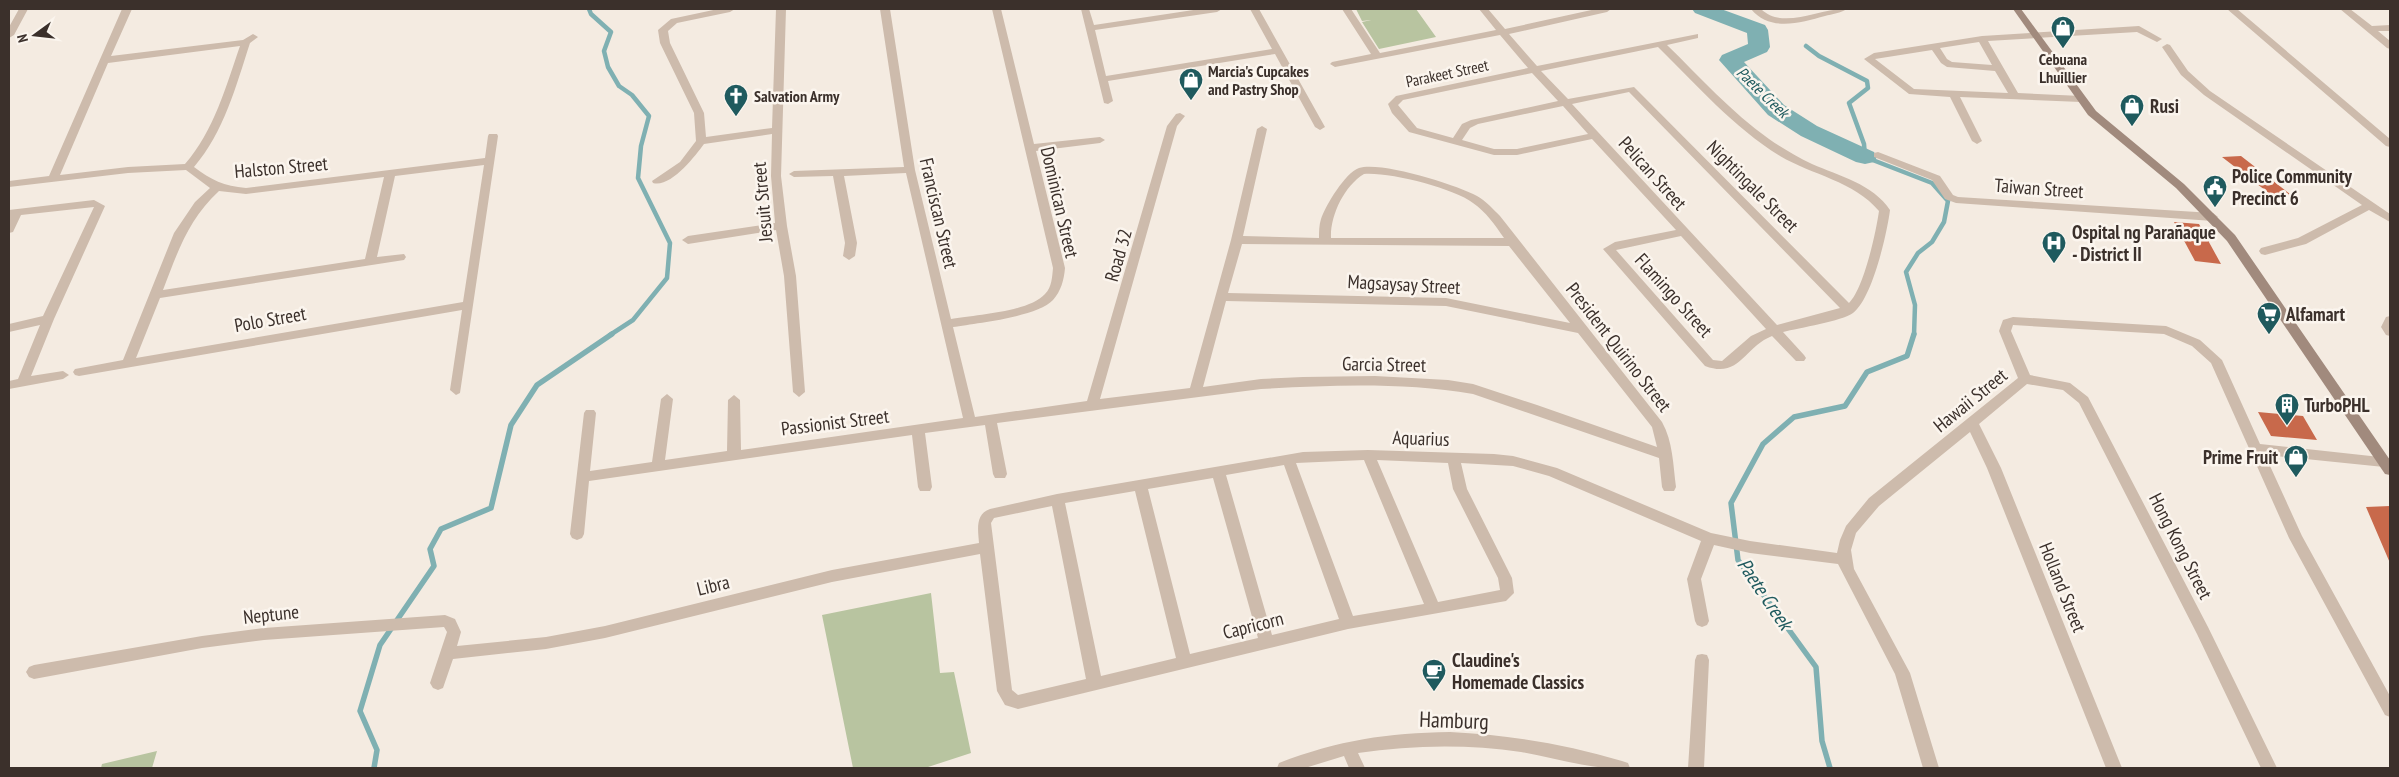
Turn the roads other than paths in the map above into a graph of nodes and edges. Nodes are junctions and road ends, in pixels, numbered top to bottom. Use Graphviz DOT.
graph roads {
  1 [pos="24,9"];
  2 [pos="127,9"];
  3 [pos="725,9"];
  4 [pos="781,9"];
  5 [pos="885,9"];
  6 [pos="996,9"];
  7 [pos="1085,9"];
  8 [pos="1217,9"];
  9 [pos="1255,9"];
  10 [pos="1347,9"];
  11 [pos="1483,9"];
  12 [pos="1607,9"];
  13 [pos="1756,9"];
  14 [pos="1842,9"];
  15 [pos="2018,9"];
  16 [pos="2232,9"];
  17 [pos="2345,9"];
  18 [pos="1816,12"];
  19 [pos="1090,28"];
  20 [pos="2390,28"];
  21 [pos="2370,29"];
  22 [pos="1502,32"];
  23 [pos="2036,34"];
  24 [pos="9,35"];
  25 [pos="1695,36"];
  26 [pos="1982,39"];
  27 [pos="2157,39"];
  28 [pos="1660,43"];
  29 [pos="1934,46"];
  30 [pos="2390,46"];
  31 [pos="2167,47"];
  32 [pos="1279,52"];
  33 [pos="1377,56"];
  34 [pos="106,60"];
  35 [pos="1336,64"];
  36 [pos="1998,68"];
  37 [pos="1534,69"];
  38 [pos="1103,79"];
  39 [pos="1954,95"];
  40 [pos="2015,97"];
  41 [pos="2082,99"];
  42 [pos="1108,101"];
  43 [pos="1567,102"];
  44 [pos="1180,116"];
  45 [pos="1320,128"];
  46 [pos="1262,129"];
  47 [pos="778,130"];
  48 [pos="1595,135"];
  49 [pos="493,136"];
  50 [pos="1100,140"];
  51 [pos="701,141"];
  52 [pos="1977,141"];
  53 [pos="1456,142"];
  54 [pos="2390,144"];
  55 [pos="1030,148"];
  56 [pos="1878,155"];
  57 [pos="488,161"];
  58 [pos="188,167"];
  59 [pos="910,170"];
  60 [pos="838,172"];
  61 [pos="390,173"];
  62 [pos="794,174"];
  63 [pos="53,179"];
  64 [pos="657,181"];
  65 [pos="9,184"];
  66 [pos="217,187"];
  67 [pos="2370,205"];
  68 [pos="14,212"];
  69 [pos="2213,217"];
  70 [pos="2390,219"];
  71 [pos="781,226"];
  72 [pos="9,228"];
  73 [pos="1684,232"];
  74 [pos="688,240"];
  75 [pos="1237,240"];
  76 [pos="1325,242"];
  77 [pos="1512,242"];
  78 [pos="2265,251"];
  79 [pos="849,256"];
  80 [pos="400,257"];
  81 [pos="370,262"];
  82 [pos="156,295"];
  83 [pos="1221,297"];
  84 [pos="467,305"];
  85 [pos="1849,310"];
  86 [pos="48,319"];
  87 [pos="2390,320"];
  88 [pos="947,324"];
  89 [pos="9,328"];
  90 [pos="1582,330"];
  91 [pos="1776,330"];
  92 [pos="2390,332"];
  93 [pos="1800,358"];
  94 [pos="128,363"];
  95 [pos="79,372"];
  96 [pos="63,375"];
  97 [pos="2026,379"];
  98 [pos="23,382"];
  99 [pos="9,385"];
  100 [pos="456,390"];
  101 [pos="799,392"];
  102 [pos="1195,392"];
  103 [pos="667,398"];
  104 [pos="734,400"];
  105 [pos="1092,405"];
  106 [pos="590,413"];
  107 [pos="990,419"];
  108 [pos="970,422"];
  109 [pos="1972,423"];
  110 [pos="918,430"];
  111 [pos="2257,449"];
  112 [pos="734,454"];
  113 [pos="1368,455"];
  114 [pos="1666,455"];
  115 [pos="1288,459"];
  116 [pos="1454,459"];
  117 [pos="658,466"];
  118 [pos="2387,466"];
  119 [pos="1218,472"];
  120 [pos="1000,474"];
  121 [pos="582,477"];
  122 [pos="1140,485"];
  123 [pos="925,487"];
  124 [pos="1669,487"];
  125 [pos="1057,499"];
  126 [pos="577,534"];
  127 [pos="1716,540"];
  128 [pos="986,547"];
  129 [pos="1843,559"];
  130 [pos="1433,607"];
  131 [pos="1702,621"];
  132 [pos="1348,623"];
  133 [pos="1266,642"];
  134 [pos="449,653"];
  135 [pos="1702,660"];
  136 [pos="1185,663"];
  137 [pos="34,672"];
  138 [pos="438,683"];
  139 [pos="1095,684"];
  140 [pos="2390,710"];
  141 [pos="1348,748"];
  142 [pos="1286,768"];
  143 [pos="1357,768"];
  144 [pos="1622,768"];
  145 [pos="1696,768"];
  146 [pos="1931,768"];
  147 [pos="2114,768"];
  148 [pos="2269,768"];
  1 -- 24 [label="street"];
  2 -- 34 [label="street"];
  3 -- 51 [label="street"];
  4 -- 47 [label="street, Jesuit Street"];
  5 -- 59 [label="street, Franciscan Street"];
  6 -- 55 [label="street, Dominican Street"];
  7 -- 19 [label="street"];
  8 -- 19 [label="street"];
  9 -- 32 [label="street"];
  10 -- 33 [label="street"];
  11 -- 22 [label="street, Pelican Street"];
  12 -- 22 [label="street"];
  13 -- 18 [label="street"];
  14 -- 18 [label="street"];
  15 -- 23 [label="main road"];
  16 -- 54 [label="street"];
  17 -- 21 [label="street"];
  19 -- 38 [label="street"];
  20 -- 21 [label="street"];
  21 -- 30 [label="street"];
  22 -- 33 [label="street"];
  22 -- 37 [label="street, Pelican Street"];
  23 -- 26 [label="street"];
  23 -- 27 [label="street"];
  23 -- 41 [label="main road"];
  25 -- 28 [label="street, Parakeet Street"];
  26 -- 29 [label="street"];
  26 -- 36 [label="street"];
  28 -- 37 [label="street, Parakeet Street"];
  28 -- 85 [label="street"];
  29 -- 36 [label="street"];
  29 -- 39 [label="street"];
  31 -- 67 [label="street"];
  32 -- 38 [label="street"];
  32 -- 45 [label="street"];
  33 -- 35 [label="street"];
  34 -- 58 [label="street"];
  34 -- 63 [label="street"];
  36 -- 40 [label="street"];
  37 -- 43 [label="street, Pelican Street"];
  37 -- 53 [label="street, Parakeet Street"];
  38 -- 42 [label="street"];
  39 -- 40 [label="street"];
  39 -- 52 [label="street"];
  40 -- 41 [label="street"];
  41 -- 69 [label="main road"];
  43 -- 48 [label="street, Pelican Street"];
  43 -- 53 [label="street"];
  43 -- 85 [label="street, Nightingale Street"];
  44 -- 105 [label="street, Road 32"];
  46 -- 75 [label="street"];
  47 -- 51 [label="street"];
  47 -- 71 [label="street, Jesuit Street"];
  48 -- 53 [label="street, Parakeet Street"];
  48 -- 73 [label="street, Pelican Street"];
  49 -- 57 [label="street"];
  50 -- 55 [label="street"];
  51 -- 64 [label="street"];
  55 -- 88 [label="street, Dominican Street"];
  56 -- 69 [label="street, Taiwan Street"];
  57 -- 61 [label="street, Halston Street"];
  57 -- 84 [label="street"];
  58 -- 63 [label="street"];
  58 -- 66 [label="street, Halston Street"];
  59 -- 60 [label="street"];
  59 -- 88 [label="street, Franciscan Street"];
  60 -- 62 [label="street"];
  60 -- 79 [label="street"];
  61 -- 66 [label="street, Halston Street"];
  61 -- 81 [label="street"];
  63 -- 65 [label="street"];
  66 -- 82 [label="street"];
  67 -- 70 [label="street"];
  67 -- 78 [label="street"];
  68 -- 72 [label="street"];
  68 -- 86 [label="street"];
  69 -- 118 [label="main road"];
  71 -- 74 [label="street"];
  71 -- 101 [label="street, Jesuit Street"];
  73 -- 91 [label="street, Pelican Street"];
  73 -- 91 [label="street, Flamingo Street"];
  75 -- 76 [label="street"];
  75 -- 83 [label="street"];
  76 -- 77 [label="street"];
  76 -- 77 [label="street, President Quirino Street"];
  77 -- 90 [label="street, President Quirino Street"];
  80 -- 81 [label="street"];
  81 -- 82 [label="street"];
  82 -- 94 [label="street"];
  83 -- 90 [label="street, Magsaysay Street"];
  83 -- 102 [label="street"];
  84 -- 94 [label="street, Polo Street"];
  84 -- 100 [label="street"];
  85 -- 91 [label="street"];
  86 -- 89 [label="street"];
  86 -- 98 [label="street"];
  87 -- 92 [label="street"];
  88 -- 108 [label="street, Franciscan Street"];
  90 -- 114 [label="street, President Quirino Street"];
  91 -- 93 [label="street, Pelican Street"];
  94 -- 95 [label="street, Polo Street"];
  96 -- 98 [label="street"];
  97 -- 109 [label="street, Hawaii Street"];
  97 -- 111 [label="street, Hawaii Street"];
  97 -- 148 [label="street, Hong Kong Street"];
  98 -- 99 [label="street"];
  102 -- 105 [label="street, Garcia Street"];
  102 -- 114 [label="street, Garcia Street"];
  103 -- 117 [label="street"];
  104 -- 112 [label="street"];
  105 -- 107 [label="street, Passionist Street"];
  106 -- 121 [label="street"];
  107 -- 108 [label="street, Passionist Street"];
  107 -- 120 [label="street"];
  108 -- 110 [label="street, Passionist Street"];
  109 -- 129 [label="street, Hawaii Street"];
  109 -- 147 [label="street, Holland Street"];
  110 -- 112 [label="street, Passionist Street"];
  110 -- 123 [label="street"];
  111 -- 118 [label="street"];
  111 -- 140 [label="street, Hawaii Street"];
  112 -- 117 [label="street, Passionist Street"];
  113 -- 115 [label="street, Aquarius"];
  113 -- 116 [label="street, Aquarius"];
  113 -- 130 [label="street"];
  114 -- 124 [label="street, President Quirino Street"];
  115 -- 119 [label="street, Aquarius"];
  115 -- 132 [label="street"];
  116 -- 127 [label="street, Aquarius"];
  116 -- 130 [label="street, Capricorn"];
  117 -- 121 [label="street, Passionist Street"];
  119 -- 122 [label="street, Aquarius"];
  119 -- 133 [label="street"];
  121 -- 126 [label="street"];
  122 -- 125 [label="street, Aquarius"];
  122 -- 136 [label="street"];
  125 -- 128 [label="street, Aquarius"];
  125 -- 139 [label="street"];
  127 -- 129 [label="street, Aquarius"];
  127 -- 131 [label="street"];
  128 -- 134 [label="street, Libra"];
  128 -- 139 [label="street, Capricorn"];
  129 -- 146 [label="street"];
  130 -- 132 [label="street, Capricorn"];
  132 -- 133 [label="street, Capricorn"];
  133 -- 136 [label="street, Capricorn"];
  134 -- 137 [label="street, Neptune"];
  134 -- 138 [label="street, Neptune"];
  135 -- 145 [label="street"];
  136 -- 139 [label="street, Capricorn"];
  141 -- 142 [label="street, Hamburg"];
  141 -- 143 [label="street"];
  141 -- 144 [label="street, Hamburg"];
}
